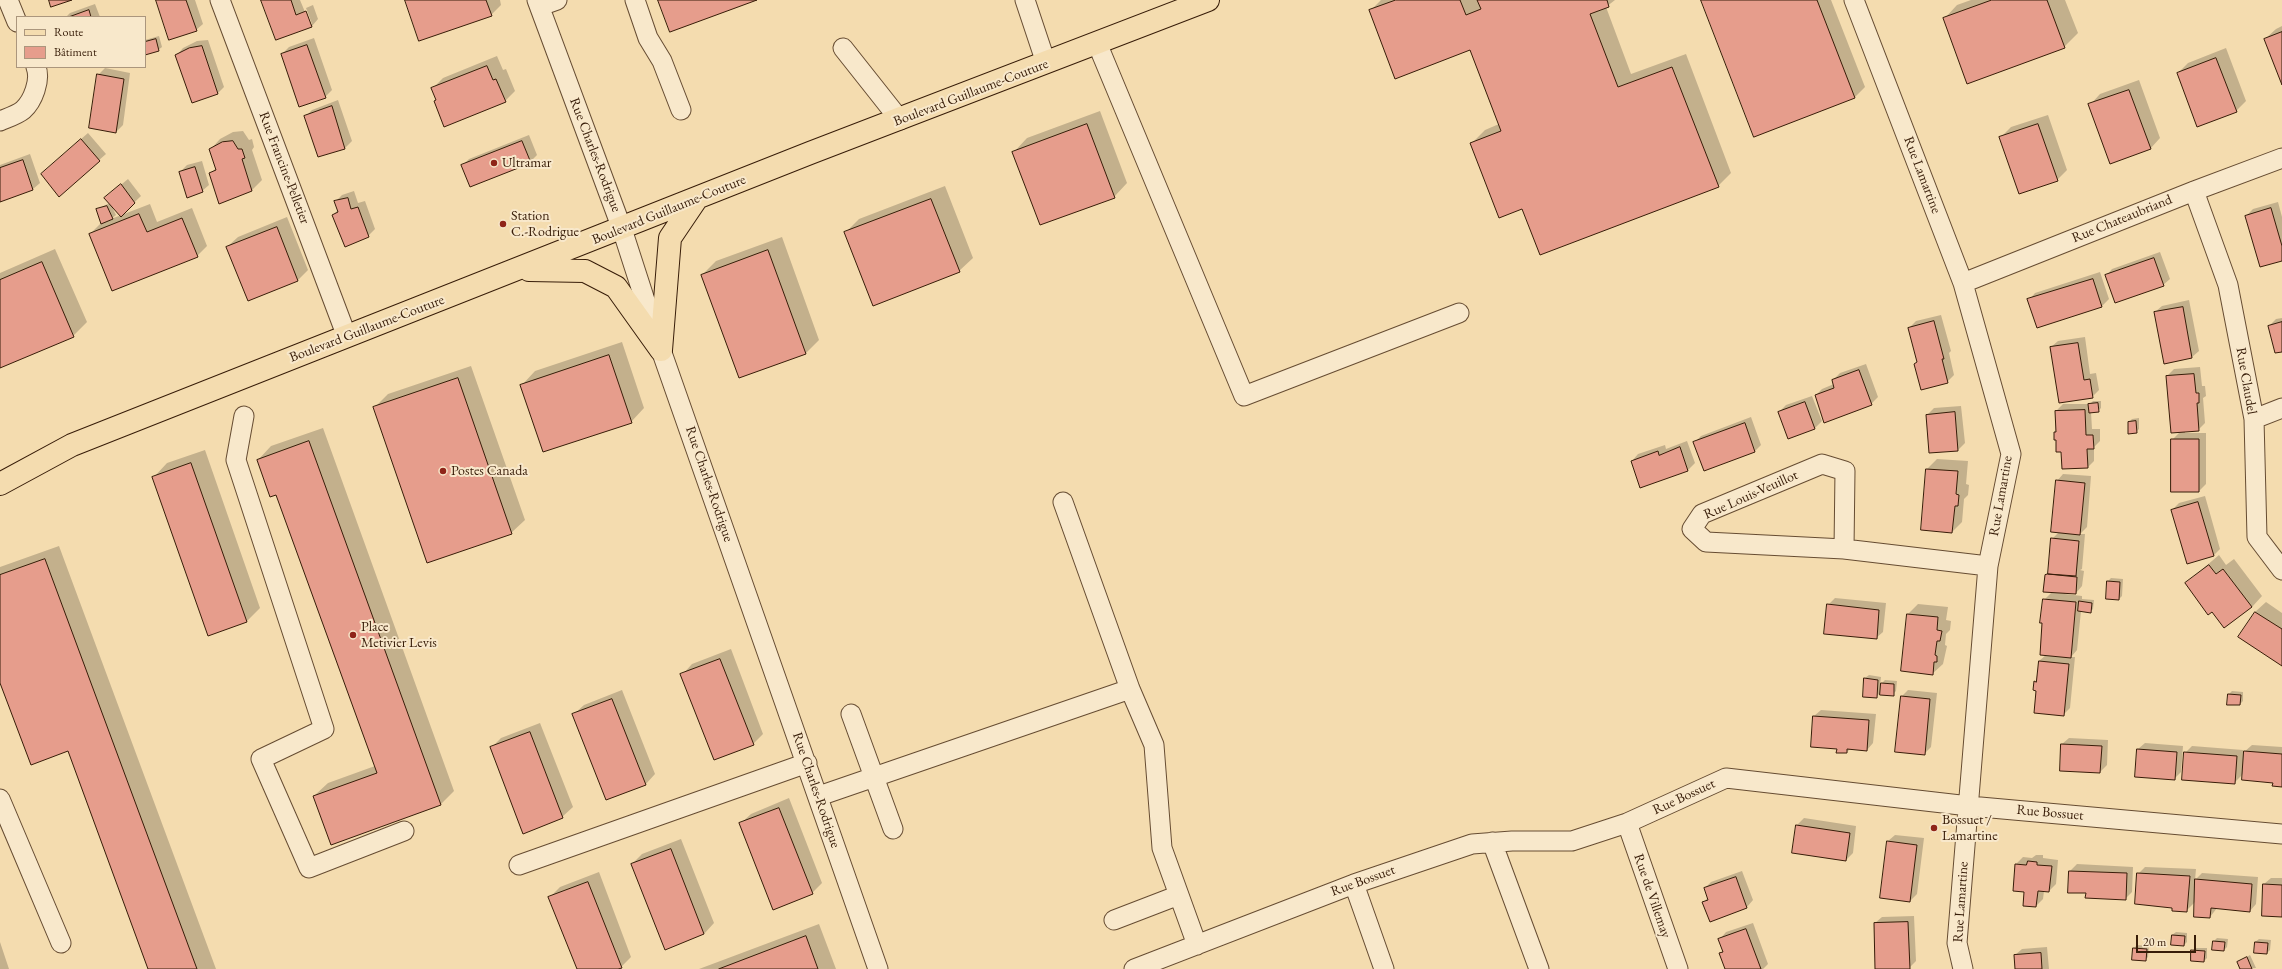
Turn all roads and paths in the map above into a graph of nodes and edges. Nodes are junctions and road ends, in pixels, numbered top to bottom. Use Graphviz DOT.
graph roads {
  1 [pos="8,0"];
  2 [pos="220,0"];
  3 [pos="557,0"];
  4 [pos="635,0"];
  5 [pos="1025,0"];
  6 [pos="1208,0"];
  7 [pos="1854,0"];
  8 [pos="538,3"];
  9 [pos="16,20"];
  10 [pos="1097,44"];
  11 [pos="843,48"];
  12 [pos="1046,63"];
  13 [pos="36,68"];
  14 [pos="681,110"];
  15 [pos="900,120"];
  16 [pos="0,121"];
  17 [pos="2282,158"];
  18 [pos="2194,191"];
  19 [pos="695,201"];
  20 [pos="622,229"];
  21 [pos="519,269"];
  22 [pos="1963,283"];
  23 [pos="1459,313"];
  24 [pos="347,337"];
  25 [pos="662,350"];
  26 [pos="2282,408"];
  27 [pos="244,416"];
  28 [pos="2254,419"];
  29 [pos="0,484"];
  30 [pos="1063,502"];
  31 [pos="1844,549"];
  32 [pos="1988,566"];
  33 [pos="2282,570"];
  34 [pos="1130,689"];
  35 [pos="851,714"];
  36 [pos="807,763"];
  37 [pos="874,777"];
  38 [pos="819,796"];
  39 [pos="0,799"];
  40 [pos="1969,806"];
  41 [pos="1626,823"];
  42 [pos="893,828"];
  43 [pos="404,832"];
  44 [pos="2282,834"];
  45 [pos="1492,842"];
  46 [pos="519,865"];
  47 [pos="1354,884"];
  48 [pos="1179,895"];
  49 [pos="1114,920"];
  50 [pos="61,943"];
  51 [pos="1197,945"];
  52 [pos="878,969"];
  53 [pos="1134,969"];
  54 [pos="1384,969"];
  55 [pos="1539,969"];
  56 [pos="1678,969"];
  57 [pos="1963,969"];
  1 -- 9 [label="street"];
  2 -- 24 [label="street, Rue Francine-Pelletier"];
  3 -- 8 [label="street"];
  4 -- 14 [label="street"];
  5 -- 12 [label="street"];
  6 -- 10 [label="main road, Boulevard Guillaume-Couture"];
  7 -- 22 [label="street, Rue Lamartine"];
  8 -- 20 [label="street, Rue Charles-Rodrigue"];
  10 -- 12 [label="main road, Boulevard Guillaume-Couture"];
  10 -- 23 [label="street"];
  11 -- 15 [label="street"];
  12 -- 15 [label="main road, Boulevard Guillaume-Couture"];
  13 -- 16 [label="street"];
  15 -- 19 [label="main road, Boulevard Guillaume-Couture"];
  17 -- 18 [label="street, Rue Chateaubriand"];
  18 -- 22 [label="street, Rue Chateaubriand"];
  18 -- 28 [label="street, Rue Claudel"];
  19 -- 20 [label="main road, Boulevard Guillaume-Couture"];
  19 -- 25 [label="main road"];
  20 -- 21 [label="main road, Boulevard Guillaume-Couture"];
  20 -- 25 [label="street, Rue Charles-Rodrigue"];
  21 -- 24 [label="main road, Boulevard Guillaume-Couture"];
  21 -- 25 [label="main road"];
  22 -- 32 [label="street, Rue Lamartine"];
  24 -- 29 [label="main road, Boulevard Guillaume-Couture"];
  25 -- 36 [label="street, Rue Charles-Rodrigue"];
  26 -- 28 [label="street"];
  27 -- 43 [label="street"];
  28 -- 33 [label="street, Rue Claudel"];
  30 -- 34 [label="street"];
  31 -- 31 [label="street, Rue Louis-Veuillot"];
  31 -- 32 [label="street, Rue Louis-Veuillot"];
  32 -- 40 [label="street, Rue Lamartine"];
  34 -- 37 [label="street"];
  34 -- 48 [label="street"];
  35 -- 37 [label="street"];
  36 -- 38 [label="street, Rue Charles-Rodrigue"];
  36 -- 46 [label="street"];
  37 -- 38 [label="street"];
  37 -- 42 [label="street"];
  38 -- 52 [label="street, Rue Charles-Rodrigue"];
  39 -- 50 [label="street"];
  40 -- 41 [label="street, Rue Bossuet"];
  40 -- 44 [label="street, Rue Bossuet"];
  40 -- 57 [label="street, Rue Lamartine"];
  41 -- 45 [label="street, Rue Bossuet"];
  41 -- 56 [label="street, Rue de Villemay"];
  45 -- 47 [label="street, Rue Bossuet"];
  45 -- 55 [label="street"];
  47 -- 51 [label="street, Rue Bossuet"];
  47 -- 54 [label="street"];
  48 -- 49 [label="street"];
  48 -- 51 [label="street"];
  51 -- 53 [label="street, Rue Bossuet"];
}
